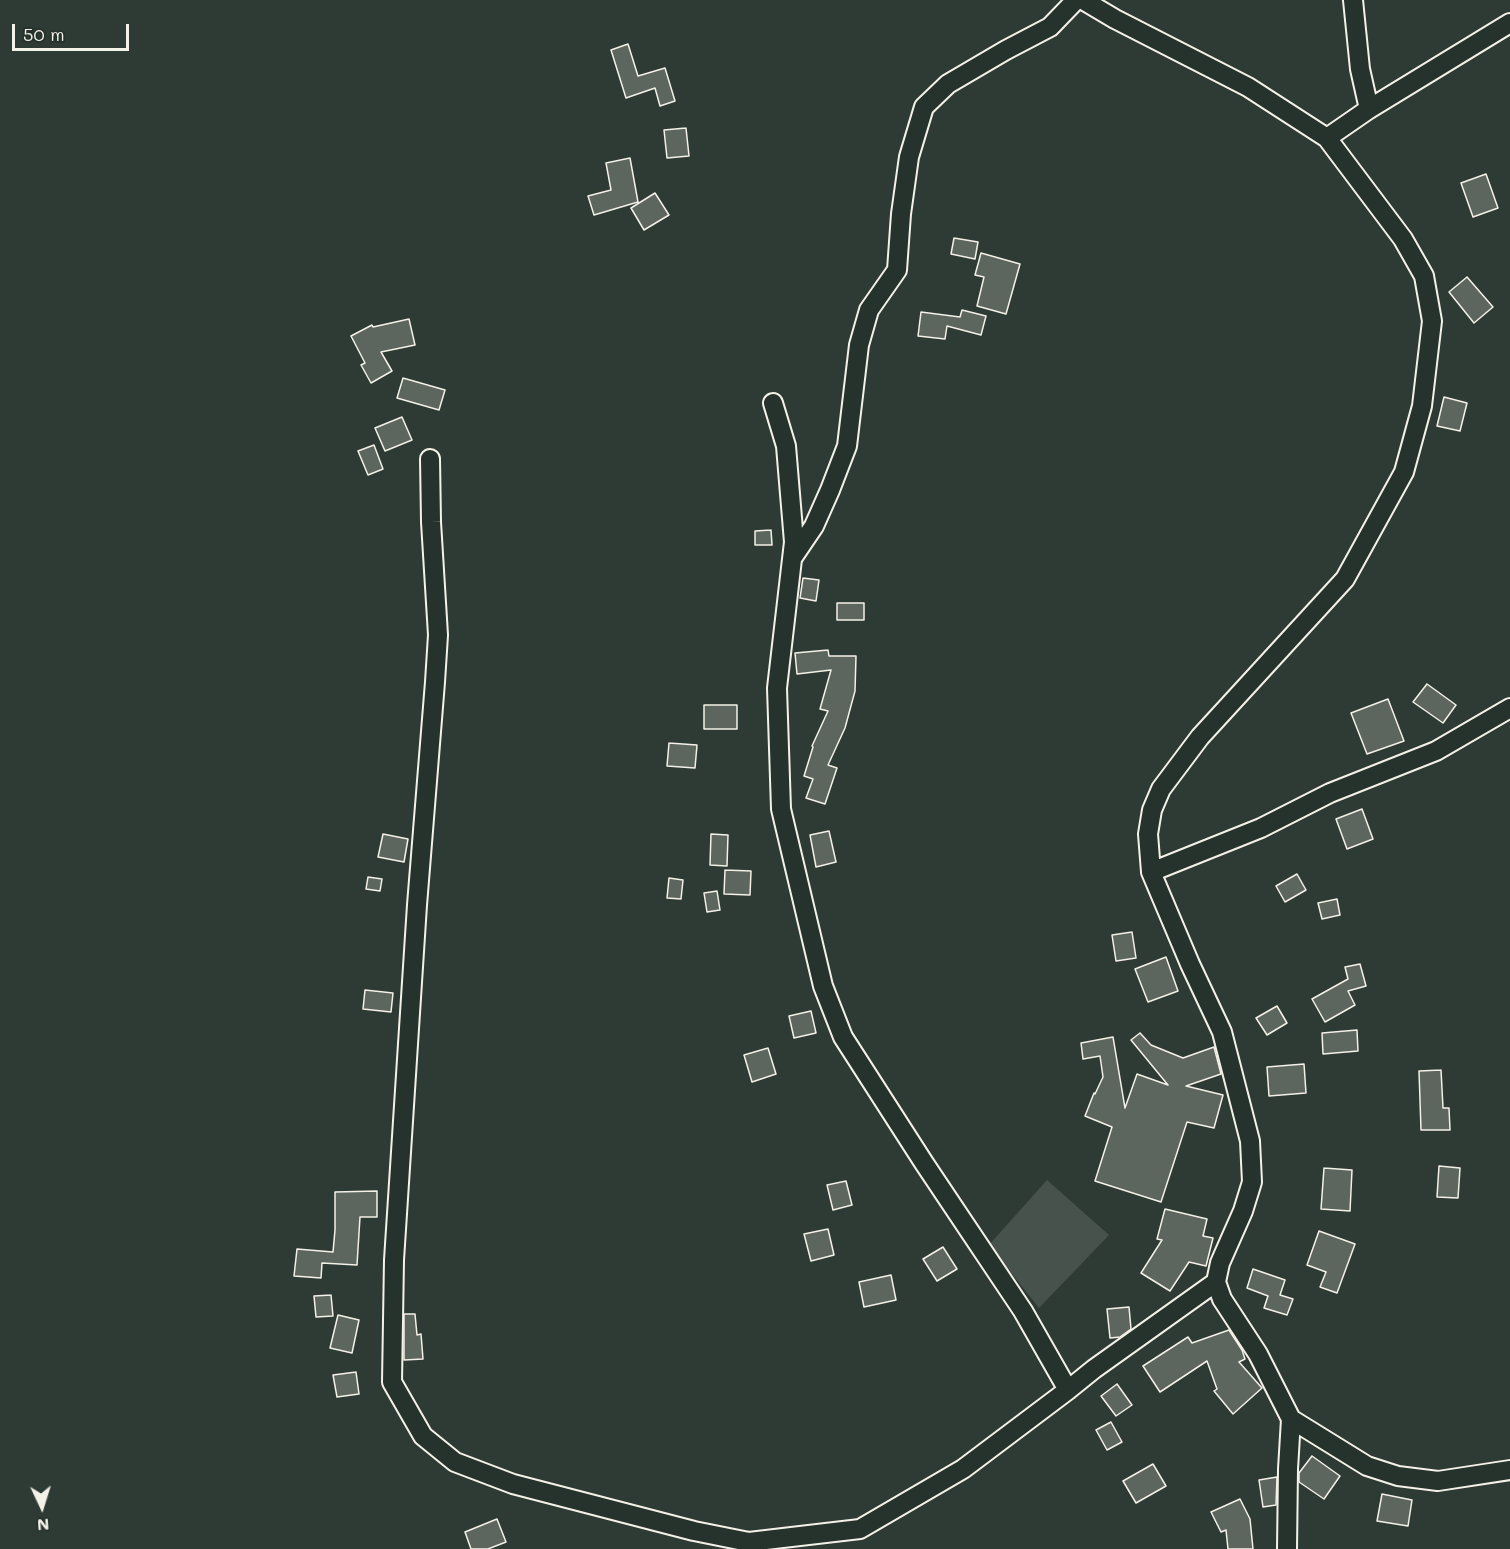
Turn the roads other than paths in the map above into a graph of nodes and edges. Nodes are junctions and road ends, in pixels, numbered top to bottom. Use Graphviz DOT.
graph roads {
  1 [pos="1076,0"];
  2 [pos="1083,0"];
  3 [pos="1353,0"];
  4 [pos="1510,23"];
  5 [pos="1369,109"];
  6 [pos="1328,138"];
  7 [pos="772,403"];
  8 [pos="430,459"];
  9 [pos="792,559"];
  10 [pos="1510,708"];
  11 [pos="1151,872"];
  12 [pos="1216,1282"];
  13 [pos="1068,1390"];
  14 [pos="1291,1419"];
  15 [pos="1510,1470"];
  16 [pos="1287,1549"];
  1 -- 9 [label="street"];
  2 -- 6 [label="street"];
  3 -- 5 [label="street"];
  4 -- 5 [label="street"];
  5 -- 6 [label="street"];
  6 -- 11 [label="street"];
  7 -- 9 [label="street"];
  8 -- 13 [label="street"];
  9 -- 13 [label="street"];
  10 -- 11 [label="street"];
  11 -- 12 [label="street"];
  12 -- 13 [label="street"];
  12 -- 14 [label="street"];
  14 -- 15 [label="street"];
  14 -- 16 [label="street"];
}
